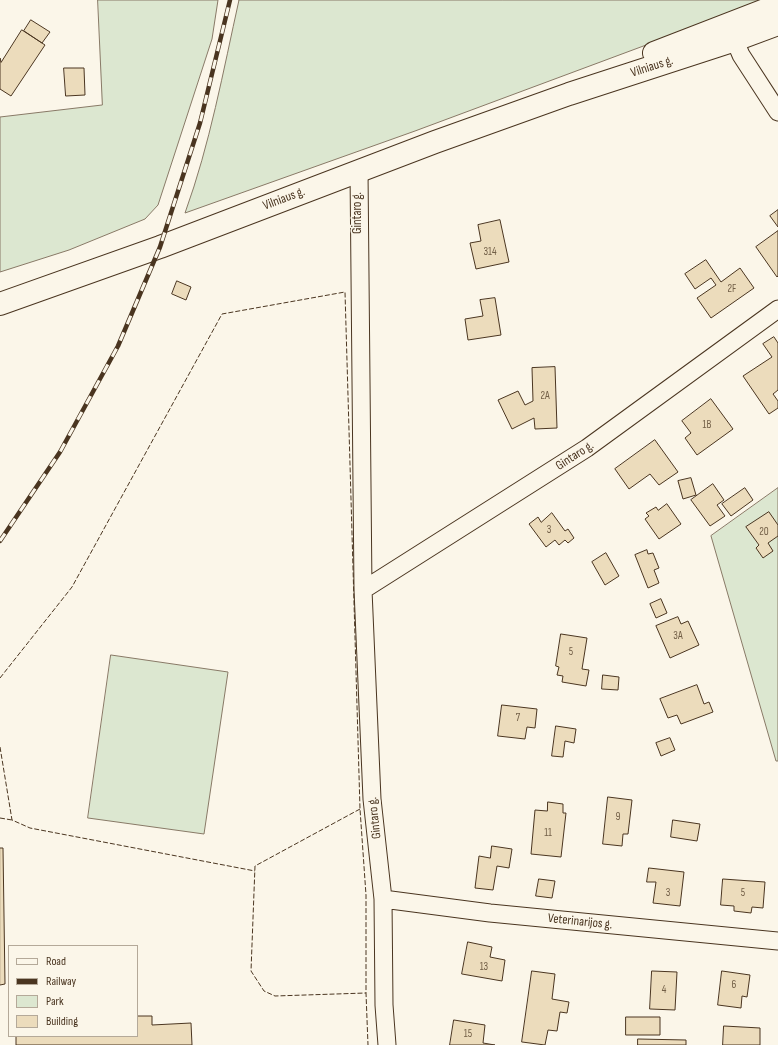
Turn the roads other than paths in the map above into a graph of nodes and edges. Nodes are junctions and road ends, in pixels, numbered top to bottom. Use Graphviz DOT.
graph roads {
  1 [pos="778,5"];
  2 [pos="778,24"];
  3 [pos="732,32"];
  4 [pos="778,112"];
  5 [pos="359,171"];
  6 [pos="0,304"];
  7 [pos="778,309"];
  8 [pos="363,590"];
  9 [pos="383,899"];
  10 [pos="778,941"];
  11 [pos="387,1045"];
  1 -- 3 [label="highway, Vilniaus g."];
  2 -- 3 [label="highway, Vilniaus g."];
  3 -- 4 [label="street"];
  3 -- 5 [label="highway, Vilniaus g."];
  5 -- 6 [label="highway, Vilniaus g."];
  5 -- 8 [label="street, Gintaro g."];
  7 -- 8 [label="street, Gintaro g."];
  8 -- 9 [label="street, Gintaro g."];
  9 -- 10 [label="street, Veterinarijos g."];
  9 -- 11 [label="street, Gintaro g."];
}
